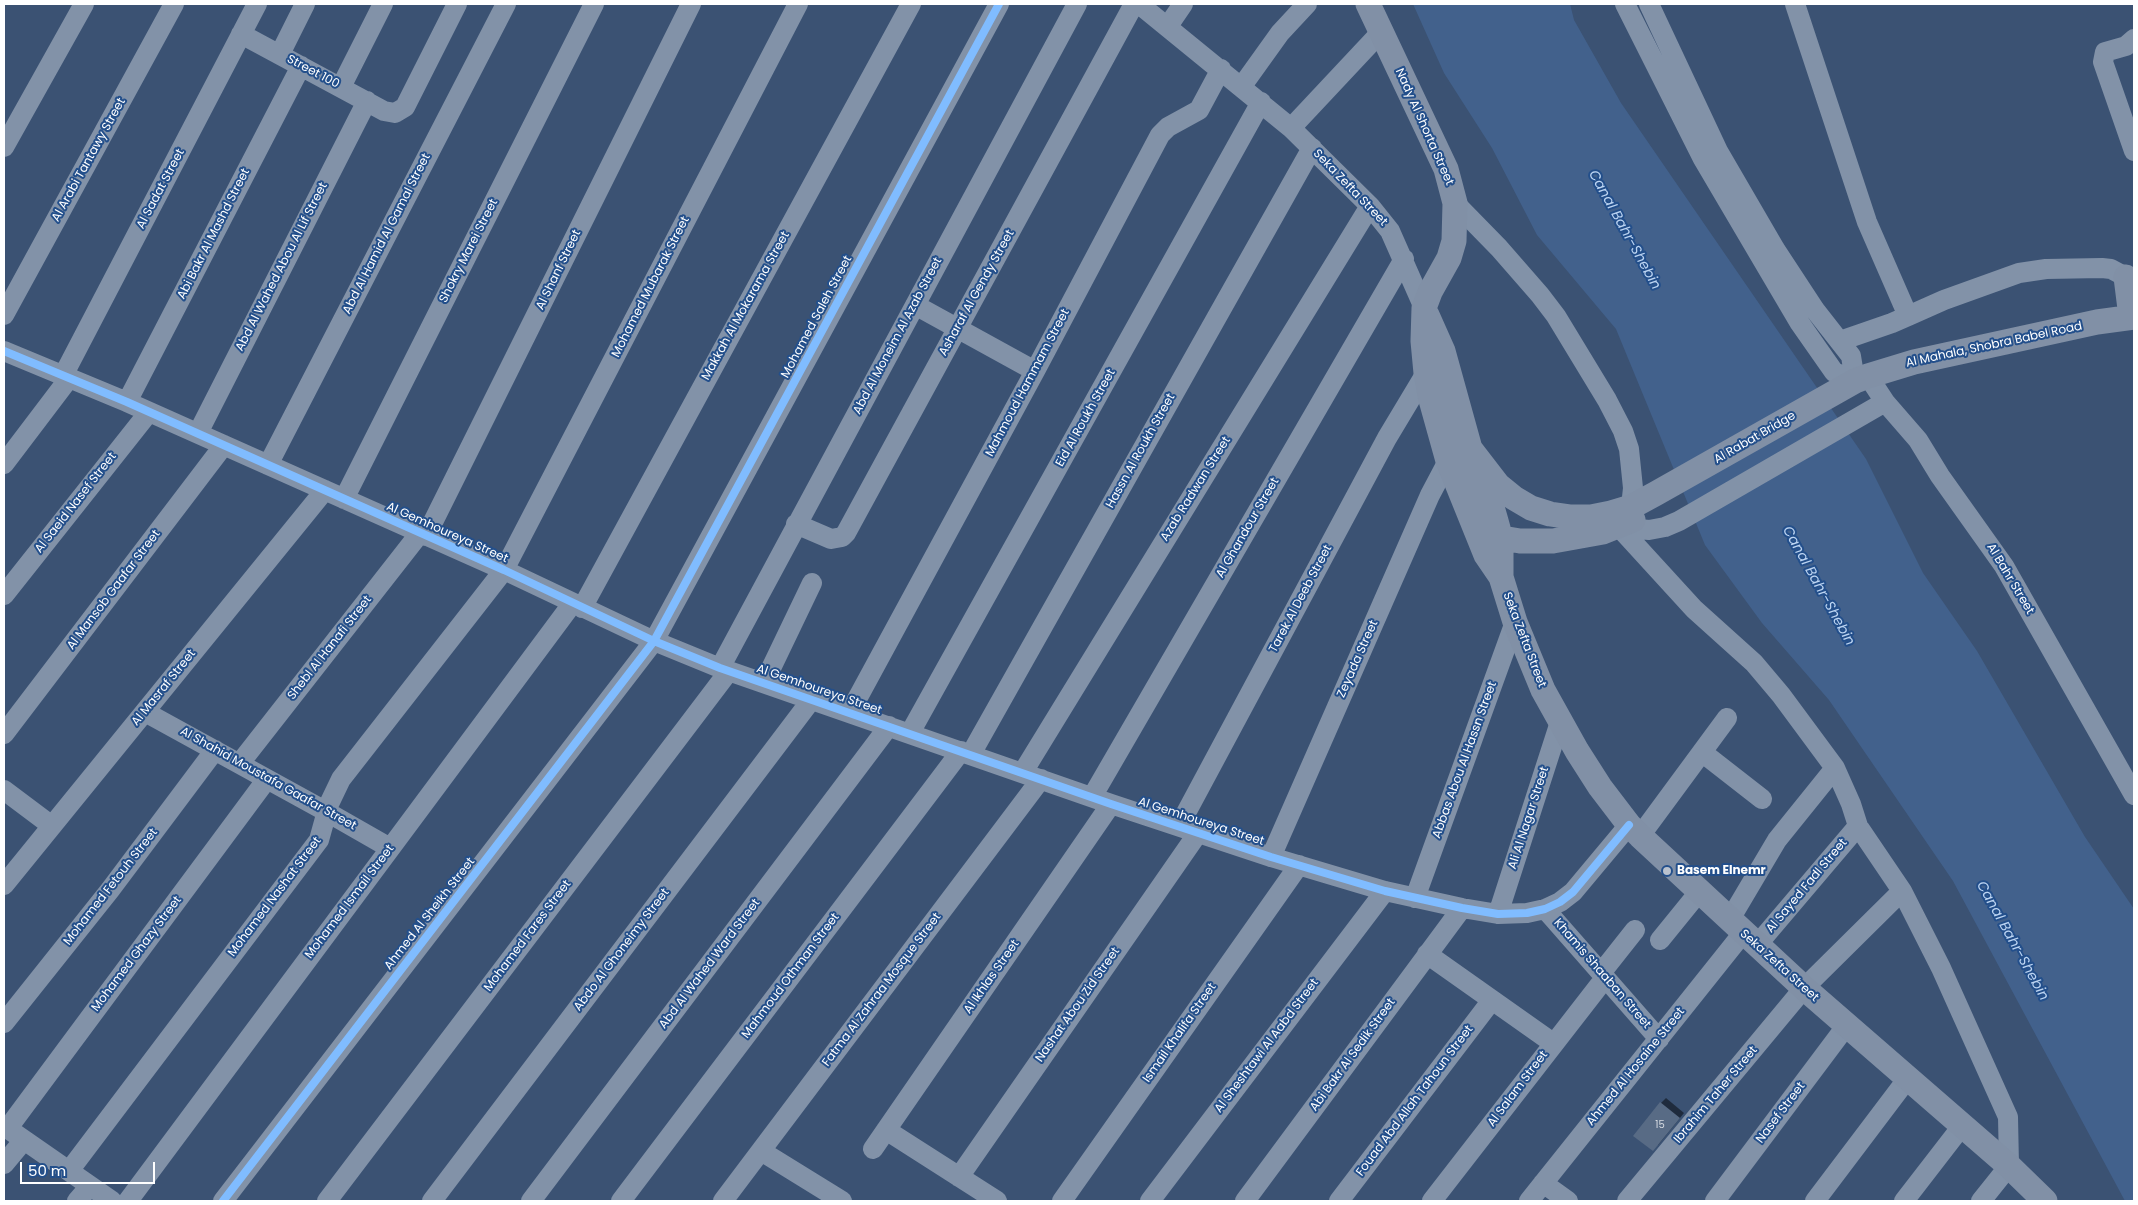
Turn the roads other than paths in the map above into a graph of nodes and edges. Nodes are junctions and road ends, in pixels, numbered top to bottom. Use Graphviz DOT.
graph roads {
  1 [pos="84,4"];
  2 [pos="174,4"];
  3 [pos="257,4"];
  4 [pos="305,4"];
  5 [pos="383,4"];
  6 [pos="457,4"];
  7 [pos="506,4"];
  8 [pos="594,4"];
  9 [pos="691,4"];
  10 [pos="798,4"];
  11 [pos="910,4"];
  12 [pos="998,4"];
  13 [pos="1077,4"];
  14 [pos="1134,4"];
  15 [pos="1139,4"];
  16 [pos="1183,4"];
  17 [pos="1307,4"];
  18 [pos="1368,4"];
  19 [pos="1625,4"];
  20 [pos="1649,4"];
  21 [pos="1795,4"];
  22 [pos="1168,26"];
  23 [pos="1381,32"];
  24 [pos="242,34"];
  25 [pos="2134,39"];
  26 [pos="280,54"];
  27 [pos="301,66"];
  28 [pos="1221,69"];
  29 [pos="1242,86"];
  30 [pos="341,87"];
  31 [pos="1261,102"];
  32 [pos="376,106"];
  33 [pos="1292,128"];
  34 [pos="4,147"];
  35 [pos="1312,148"];
  36 [pos="2134,151"];
  37 [pos="1455,203"];
  38 [pos="1370,206"];
  39 [pos="1404,259"];
  40 [pos="2130,296"];
  41 [pos="914,305"];
  42 [pos="1424,308"];
  43 [pos="4,315"];
  44 [pos="1908,316"];
  45 [pos="957,329"];
  46 [pos="1840,341"];
  47 [pos="4,351"];
  48 [pos="1035,372"];
  49 [pos="1426,373"];
  50 [pos="67,376"];
  51 [pos="1853,383"];
  52 [pos="127,402"];
  53 [pos="1885,402"];
  54 [pos="148,412"];
  55 [pos="198,434"];
  56 [pos="224,445"];
  57 [pos="1471,450"];
  58 [pos="1448,461"];
  59 [pos="4,464"];
  60 [pos="268,465"];
  61 [pos="325,490"];
  62 [pos="344,499"];
  63 [pos="1625,517"];
  64 [pos="796,524"];
  65 [pos="1477,533"];
  66 [pos="423,534"];
  67 [pos="1501,539"];
  68 [pos="504,570"];
  69 [pos="1501,577"];
  70 [pos="812,583"];
  71 [pos="4,595"];
  72 [pos="577,606"];
  73 [pos="1515,622"];
  74 [pos="654,642"];
  75 [pos="725,669"];
  76 [pos="764,683"];
  77 [pos="812,699"];
  78 [pos="145,712"];
  79 [pos="850,712"];
  80 [pos="1727,718"];
  81 [pos="1560,722"];
  82 [pos="889,726"];
  83 [pos="910,733"];
  84 [pos="4,734"];
  85 [pos="215,750"];
  86 [pos="966,752"];
  87 [pos="1703,753"];
  88 [pos="240,764"];
  89 [pos="1835,768"];
  90 [pos="1032,776"];
  91 [pos="267,779"];
  92 [pos="4,790"];
  93 [pos="2134,795"];
  94 [pos="1092,797"];
  95 [pos="1762,798"];
  96 [pos="1111,804"];
  97 [pos="327,812"];
  98 [pos="52,826"];
  99 [pos="1179,826"];
  100 [pos="1858,826"];
  101 [pos="1634,831"];
  102 [pos="1198,833"];
  103 [pos="390,848"];
  104 [pos="1271,857"];
  105 [pos="1299,865"];
  106 [pos="4,884"];
  107 [pos="1385,891"];
  108 [pos="1902,891"];
  109 [pos="1698,892"];
  110 [pos="1415,898"];
  111 [pos="1462,908"];
  112 [pos="1545,909"];
  113 [pos="1498,914"];
  114 [pos="1635,930"];
  115 [pos="1743,933"];
  116 [pos="1660,940"];
  117 [pos="1427,954"];
  118 [pos="1603,976"];
  119 [pos="1804,988"];
  120 [pos="1492,1000"];
  121 [pos="4,1024"];
  122 [pos="1846,1025"];
  123 [pos="1658,1039"];
  124 [pos="1553,1043"];
  125 [pos="1908,1078"];
  126 [pos="1962,1126"];
  127 [pos="886,1130"];
  128 [pos="12,1131"];
  129 [pos="873,1149"];
  130 [pos="761,1151"];
  131 [pos="4,1164"];
  132 [pos="2009,1166"];
  133 [pos="69,1171"];
  134 [pos="958,1177"];
  135 [pos="1544,1183"];
  136 [pos="90,1186"];
  137 [pos="77,1201"];
  138 [pos="112,1201"];
  139 [pos="128,1201"];
  140 [pos="223,1201"];
  141 [pos="328,1201"];
  142 [pos="432,1201"];
  143 [pos="531,1201"];
  144 [pos="621,1201"];
  145 [pos="723,1201"];
  146 [pos="842,1201"];
  147 [pos="997,1201"];
  148 [pos="1062,1201"];
  149 [pos="1150,1201"];
  150 [pos="1246,1201"];
  151 [pos="1339,1201"];
  152 [pos="1432,1201"];
  153 [pos="1529,1201"];
  154 [pos="1568,1201"];
  155 [pos="1627,1201"];
  156 [pos="1715,1201"];
  157 [pos="1815,1201"];
  158 [pos="1904,1201"];
  159 [pos="1981,1201"];
  160 [pos="2045,1201"];
  1 -- 34 [label="street"];
  2 -- 43 [label="street, Al Arabi Tantawy Street"];
  3 -- 24 [label="street, Al Sadat Street"];
  4 -- 26 [label="street"];
  5 -- 30 [label="street"];
  6 -- 32 [label="street"];
  7 -- 60 [label="street, Abd Al Hamid Al Gamal Street"];
  8 -- 62 [label="street, Shokry Marei Street"];
  9 -- 66 [label="street, Al Shanf Street"];
  10 -- 68 [label="street, Mohamed Mubarak Street"];
  11 -- 72 [label="street, Makkah Al Mokarama Street"];
  12 -- 74 [label="street, Mohamed Saleh Street"];
  13 -- 41 [label="street, Abd Al Moneim Al Azab Street"];
  14 -- 45 [label="street, Asharaf Al Gendy Street"];
  15 -- 22 [label="street, Seka Zefta Street"];
  16 -- 22 [label="street"];
  17 -- 29 [label="street"];
  18 -- 23 [label="main road, Nady Al Shorta Street"];
  19 -- 51 [label="street"];
  20 -- 46 [label="street"];
  21 -- 44 [label="street"];
  22 -- 28 [label="street, Seka Zefta Street"];
  23 -- 33 [label="street"];
  23 -- 37 [label="main road, Nady Al Shorta Street"];
  24 -- 26 [label="street, Street 100"];
  24 -- 50 [label="street, Al Sadat Street"];
  25 -- 36 [label="street"];
  26 -- 27 [label="street, Street 100"];
  27 -- 30 [label="street, Street 100"];
  27 -- 52 [label="street, Abi Bakr Al Mashd Street"];
  28 -- 29 [label="street, Seka Zefta Street"];
  28 -- 48 [label="street, Mahmoud Hammam Street"];
  29 -- 31 [label="street, Seka Zefta Street"];
  30 -- 32 [label="street, Street 100"];
  31 -- 33 [label="street, Seka Zefta Street"];
  31 -- 83 [label="street, Eid Al Roukh Street"];
  32 -- 55 [label="street, Abd Al Wahed Abou Al Lif Street"];
  33 -- 35 [label="street, Seka Zefta Street"];
  35 -- 38 [label="street, Seka Zefta Street"];
  35 -- 86 [label="street, Hassn Al Roukh Street"];
  37 -- 42 [label="main road, Nady Al Shorta Street"];
  37 -- 63 [label="street"];
  38 -- 39 [label="street, Seka Zefta Street"];
  38 -- 90 [label="street, Azab Radwan Street"];
  39 -- 42 [label="street, Seka Zefta Street"];
  39 -- 94 [label="street, Al Ghandour Street"];
  40 -- 44 [label="street"];
  40 -- 51 [label="main road, Al Mahala, Shobra Babel Road"];
  41 -- 45 [label="street"];
  41 -- 64 [label="street, Abd Al Moneim Al Azab Street"];
  42 -- 49 [label="main road, Seka Zefta Street"];
  42 -- 57 [label="main road"];
  44 -- 46 [label="street"];
  45 -- 48 [label="street"];
  45 -- 64 [label="street, Asharaf Al Gendy Street"];
  46 -- 51 [label="street"];
  47 -- 50 [label="street, Al Gemhoureya Street"];
  48 -- 79 [label="street, Mahmoud Hammam Street"];
  49 -- 58 [label="main road, Seka Zefta Street"];
  49 -- 99 [label="street, Tarek Al Deeb Street"];
  50 -- 52 [label="street, Al Gemhoureya Street"];
  50 -- 59 [label="street, Al Sadat Street"];
  51 -- 53 [label="street, Al Bahr Street"];
  51 -- 63 [label="main road, Al Rabat Bridge"];
  52 -- 54 [label="street, Al Gemhoureya Street"];
  53 -- 63 [label="street"];
  53 -- 93 [label="street, Al Bahr Street"];
  54 -- 55 [label="street, Al Gemhoureya Street"];
  54 -- 71 [label="street, Al Saeid Nasef Street"];
  55 -- 56 [label="street, Al Gemhoureya Street"];
  56 -- 60 [label="street, Al Gemhoureya Street"];
  56 -- 84 [label="street, Al Mansob Gaafar Street"];
  57 -- 63 [label="main road"];
  57 -- 67 [label="main road"];
  58 -- 65 [label="main road, Seka Zefta Street"];
  58 -- 104 [label="street, Zeyada Street"];
  60 -- 61 [label="street, Al Gemhoureya Street"];
  61 -- 62 [label="street, Al Gemhoureya Street"];
  61 -- 78 [label="street, Al Masraf Street"];
  62 -- 66 [label="street, Al Gemhoureya Street"];
  63 -- 67 [label="main road"];
  63 -- 89 [label="street"];
  64 -- 75 [label="street, Abd Al Moneim Al Azab Street"];
  65 -- 67 [label="main road"];
  65 -- 69 [label="main road, Seka Zefta Street"];
  66 -- 68 [label="street, Al Gemhoureya Street"];
  66 -- 88 [label="street, Shebl Al Hanafi Street"];
  67 -- 69 [label="main road"];
  68 -- 72 [label="street, Al Gemhoureya Street"];
  68 -- 97 [label="street, Mohamed Nashat Street"];
  69 -- 73 [label="main road, Seka Zefta Street"];
  70 -- 76 [label="street"];
  72 -- 74 [label="street, Al Gemhoureya Street"];
  72 -- 103 [label="street, Mohamed Ismail Street"];
  73 -- 81 [label="main road, Seka Zefta Street"];
  73 -- 110 [label="street, Abbas Abou Al Hassn Street"];
  74 -- 75 [label="street, Al Gemhoureya Street"];
  74 -- 140 [label="street, Ahmed Al Sheikh Street"];
  75 -- 76 [label="street, Al Gemhoureya Street"];
  75 -- 141 [label="street, Mohamed Fares Street"];
  76 -- 77 [label="street, Al Gemhoureya Street"];
  77 -- 79 [label="street, Al Gemhoureya Street"];
  77 -- 142 [label="street, Abdo Al Ghoneimy Street"];
  78 -- 85 [label="street, Al Shahid Moustafa Gaafar Street"];
  78 -- 98 [label="street, Al Masraf Street"];
  79 -- 82 [label="street, Al Gemhoureya Street"];
  80 -- 87 [label="street, Al Gemhoureya Street"];
  81 -- 101 [label="main road, Seka Zefta Street"];
  81 -- 113 [label="street, Ali Al Nagar Street"];
  82 -- 83 [label="street, Al Gemhoureya Street"];
  82 -- 143 [label="street, Abd Al Wahed Ward Street"];
  83 -- 86 [label="street, Al Gemhoureya Street"];
  85 -- 88 [label="street, Al Shahid Moustafa Gaafar Street"];
  85 -- 121 [label="street, Mohamed Fetouh Street"];
  86 -- 90 [label="street, Al Gemhoureya Street"];
  86 -- 144 [label="street, Mahmoud Othman Street"];
  87 -- 95 [label="street"];
  87 -- 101 [label="street, Al Gemhoureya Street"];
  88 -- 91 [label="street, Al Shahid Moustafa Gaafar Street"];
  89 -- 100 [label="street"];
  89 -- 115 [label="street"];
  90 -- 94 [label="street, Al Gemhoureya Street"];
  90 -- 130 [label="street, Fatma Al Zahraa Mosque Street"];
  91 -- 97 [label="street, Al Shahid Moustafa Gaafar Street"];
  91 -- 128 [label="street, Mohamed Ghazy Street"];
  92 -- 98 [label="street"];
  94 -- 96 [label="street, Al Gemhoureya Street"];
  96 -- 99 [label="street, Al Gemhoureya Street"];
  96 -- 127 [label="street, Al Ikhlas Street"];
  97 -- 103 [label="street, Al Shahid Moustafa Gaafar Street"];
  97 -- 133 [label="street, Mohamed Nashat Street"];
  98 -- 106 [label="street, Al Masraf Street"];
  99 -- 102 [label="street, Al Gemhoureya Street"];
  100 -- 108 [label="street"];
  100 -- 115 [label="street, Al Sayed Fadl Street"];
  101 -- 109 [label="main road, Seka Zefta Street"];
  101 -- 112 [label="street, Al Gemhoureya Street"];
  102 -- 104 [label="street, Al Gemhoureya Street"];
  102 -- 134 [label="street, Nashat Abou Zid Street"];
  103 -- 139 [label="street, Mohamed Ismail Street"];
  104 -- 105 [label="street, Al Gemhoureya Street"];
  105 -- 107 [label="street, Al Gemhoureya Street"];
  105 -- 148 [label="street, Ismail Khalifa Street"];
  107 -- 110 [label="street, Al Gemhoureya Street"];
  107 -- 149 [label="street, Al Sheshtawi Al Aabd Street"];
  108 -- 119 [label="street, Ibrahim Taher Street"];
  108 -- 132 [label="street"];
  109 -- 115 [label="main road, Seka Zefta Street"];
  109 -- 116 [label="street"];
  110 -- 111 [label="street, Al Gemhoureya Street"];
  111 -- 113 [label="street, Al Gemhoureya Street"];
  111 -- 117 [label="street, Abi Bakr Al Sedik Street"];
  112 -- 113 [label="street, Al Gemhoureya Street"];
  112 -- 118 [label="street, Khamis Shaaban Street"];
  114 -- 118 [label="street, Al Salam Street"];
  115 -- 119 [label="main road, Seka Zefta Street"];
  115 -- 123 [label="street, Ahmed Al Hosaine Street"];
  117 -- 120 [label="street"];
  117 -- 150 [label="street, Abi Bakr Al Sedik Street"];
  118 -- 123 [label="street, Khamis Shaaban Street"];
  118 -- 124 [label="street, Al Salam Street"];
  119 -- 122 [label="main road, Seka Zefta Street"];
  119 -- 155 [label="street, Ibrahim Taher Street"];
  120 -- 124 [label="street"];
  120 -- 151 [label="street, Fouad Abd Allah Tahoun Street"];
  122 -- 125 [label="main road, Seka Zefta Street"];
  122 -- 156 [label="street, Nasef Street"];
  123 -- 135 [label="street, Ahmed Al Hosaine Street"];
  124 -- 152 [label="street, Al Salam Street"];
  125 -- 126 [label="main road, Seka Zefta Street"];
  125 -- 157 [label="street"];
  126 -- 132 [label="main road, Seka Zefta Street"];
  126 -- 158 [label="street"];
  127 -- 129 [label="street, Al Ikhlas Street"];
  127 -- 134 [label="street"];
  128 -- 131 [label="street, Mohamed Ghazy Street"];
  128 -- 133 [label="street"];
  130 -- 145 [label="street, Fatma Al Zahraa Mosque Street"];
  130 -- 146 [label="street"];
  132 -- 159 [label="street"];
  132 -- 160 [label="main road, Seka Zefta Street"];
  133 -- 136 [label="street"];
  134 -- 147 [label="street"];
  135 -- 153 [label="street, Ahmed Al Hosaine Street"];
  135 -- 154 [label="street"];
  136 -- 137 [label="street"];
  136 -- 138 [label="street"];
}
